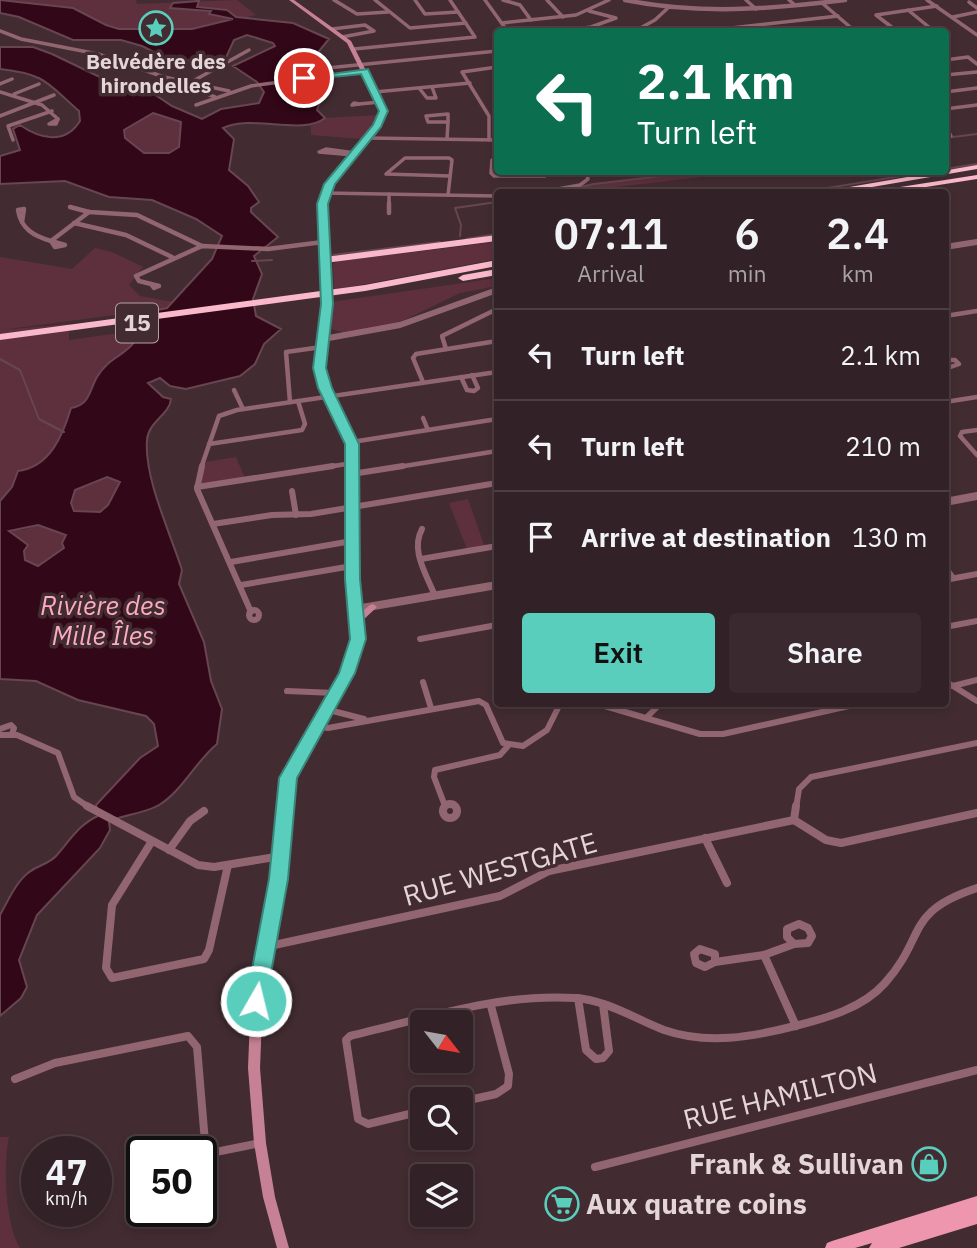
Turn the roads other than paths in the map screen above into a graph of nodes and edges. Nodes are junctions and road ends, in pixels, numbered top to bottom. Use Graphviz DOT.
graph roads {
  1 [pos="291,0"];
  2 [pos="334,0"];
  3 [pos="375,0"];
  4 [pos="415,0"];
  5 [pos="450,0"];
  6 [pos="485,0"];
  7 [pos="503,0"];
  8 [pos="547,0"];
  9 [pos="609,0"];
  10 [pos="625,0"];
  11 [pos="746,0"];
  12 [pos="789,0"];
  13 [pos="845,0"];
  14 [pos="927,0"];
  15 [pos="969,2"];
  16 [pos="821,3"];
  17 [pos="795,5"];
  18 [pos="937,6"];
  19 [pos="668,8"];
  20 [pos="756,9"];
  21 [pos="908,10"];
  22 [pos="977,10"];
  23 [pos="589,11"];
  24 [pos="388,12"];
  25 [pos="458,12"];
  26 [pos="838,16"];
  27 [pos="953,17"];
  28 [pos="563,18"];
  29 [pos="531,20"];
  30 [pos="466,23"];
  31 [pos="502,23"];
  32 [pos="505,28"];
  33 [pos="584,28"];
  34 [pos="641,28"];
  35 [pos="732,28"];
  36 [pos="852,28"];
  37 [pos="893,28"];
  38 [pos="930,28"];
  39 [pos="332,29"];
  40 [pos="0,31"];
  41 [pos="977,35"];
  42 [pos="342,37"];
  43 [pos="354,49"];
  44 [pos="249,50"];
  45 [pos="494,51"];
  46 [pos="949,59"];
  47 [pos="361,64"];
  48 [pos="977,64"];
  49 [pos="494,67"];
  50 [pos="365,71"];
  51 [pos="287,72"];
  52 [pos="977,72"];
  53 [pos="949,75"];
  54 [pos="164,77"];
  55 [pos="178,78"];
  56 [pos="12,79"];
  57 [pos="172,81"];
  58 [pos="193,81"];
  59 [pos="470,83"];
  60 [pos="0,84"];
  61 [pos="39,85"];
  62 [pos="432,87"];
  63 [pos="419,88"];
  64 [pos="977,88"];
  65 [pos="0,92"];
  66 [pos="231,92"];
  67 [pos="375,92"];
  68 [pos="949,92"];
  69 [pos="10,95"];
  70 [pos="54,95"];
  71 [pos="217,97"];
  72 [pos="0,98"];
  73 [pos="32,101"];
  74 [pos="380,102"];
  75 [pos="359,104"];
  76 [pos="196,105"];
  77 [pos="977,105"];
  78 [pos="949,108"];
  79 [pos="52,111"];
  80 [pos="0,116"];
  81 [pos="58,119"];
  82 [pos="449,122"];
  83 [pos="490,122"];
  84 [pos="494,122"];
  85 [pos="949,132"];
  86 [pos="951,136"];
  87 [pos="368,138"];
  88 [pos="447,139"];
  89 [pos="13,140"];
  90 [pos="489,140"];
  91 [pos="494,140"];
  92 [pos="354,154"];
  93 [pos="494,159"];
  94 [pos="977,167"];
  95 [pos="949,172"];
  96 [pos="545,175"];
  97 [pos="587,175"];
  98 [pos="931,175"];
  99 [pos="450,176"];
  100 [pos="977,177"];
  101 [pos="558,189"];
  102 [pos="849,189"];
  103 [pos="900,189"];
  104 [pos="325,193"];
  105 [pos="389,194"];
  106 [pos="448,195"];
  107 [pos="494,195"];
  108 [pos="70,207"];
  109 [pos="89,212"];
  110 [pos="389,213"];
  111 [pos="22,222"];
  112 [pos="74,223"];
  113 [pos="494,239"];
  114 [pos="323,242"];
  115 [pos="977,242"];
  116 [pos="202,246"];
  117 [pos="949,246"];
  118 [pos="172,257"];
  119 [pos="325,260"];
  120 [pos="494,267"];
  121 [pos="494,268"];
  122 [pos="150,283"];
  123 [pos="494,290"];
  124 [pos="274,303"];
  125 [pos="494,310"];
  126 [pos="977,311"];
  127 [pos="949,315"];
  128 [pos="0,339"];
  129 [pos="494,341"];
  130 [pos="322,343"];
  131 [pos="446,349"];
  132 [pos="949,360"];
  133 [pos="949,368"];
  134 [pos="494,372"];
  135 [pos="472,375"];
  136 [pos="461,377"];
  137 [pos="423,382"];
  138 [pos="234,390"];
  139 [pos="329,396"];
  140 [pos="977,397"];
  141 [pos="298,401"];
  142 [pos="949,401"];
  143 [pos="290,402"];
  144 [pos="243,409"];
  145 [pos="423,418"];
  146 [pos="494,419"];
  147 [pos="428,430"];
  148 [pos="977,430"];
  149 [pos="352,442"];
  150 [pos="209,444"];
  151 [pos="494,451"];
  152 [pos="977,455"];
  153 [pos="352,463"];
  154 [pos="352,474"];
  155 [pos="494,484"];
  156 [pos="197,487"];
  157 [pos="292,491"];
  158 [pos="977,496"];
  159 [pos="949,502"];
  160 [pos="351,508"];
  161 [pos="296,515"];
  162 [pos="213,524"];
  163 [pos="422,529"];
  164 [pos="352,541"];
  165 [pos="494,547"];
  166 [pos="421,559"];
  167 [pos="231,562"];
  168 [pos="352,566"];
  169 [pos="949,572"];
  170 [pos="977,574"];
  171 [pos="953,578"];
  172 [pos="949,579"];
  173 [pos="241,585"];
  174 [pos="494,585"];
  175 [pos="435,596"];
  176 [pos="355,605"];
  177 [pos="372,607"];
  178 [pos="251,612"];
  179 [pos="357,621"];
  180 [pos="977,621"];
  181 [pos="494,626"];
  182 [pos="949,626"];
  183 [pos="420,639"];
  184 [pos="977,680"];
  185 [pos="423,682"];
  186 [pos="949,684"];
  187 [pos="953,686"];
  188 [pos="288,691"];
  189 [pos="335,693"];
  190 [pos="977,701"];
  191 [pos="559,707"];
  192 [pos="608,707"];
  193 [pos="657,707"];
  194 [pos="844,707"];
  195 [pos="431,708"];
  196 [pos="326,709"];
  197 [pos="646,718"];
  198 [pos="366,720"];
  199 [pos="316,726"];
  200 [pos="0,729"];
  201 [pos="12,734"];
  202 [pos="0,735"];
  203 [pos="977,743"];
  204 [pos="508,746"];
  205 [pos="446,806"];
  206 [pos="204,811"];
  207 [pos="977,813"];
  208 [pos="794,820"];
  209 [pos="705,838"];
  210 [pos="152,841"];
  211 [pos="169,850"];
  212 [pos="281,856"];
  213 [pos="228,866"];
  214 [pos="727,883"];
  215 [pos="976,891"];
  216 [pos="794,944"];
  217 [pos="265,947"];
  218 [pos="765,956"];
  219 [pos="715,962"];
  220 [pos="578,998"];
  221 [pos="603,1004"];
  222 [pos="491,1006"];
  223 [pos="796,1026"];
  224 [pos="977,1070"];
  225 [pos="15,1079"];
  226 [pos="473,1099"];
  227 [pos="410,1114"];
  228 [pos="203,1136"];
  229 [pos="260,1143"];
  230 [pos="217,1151"];
  231 [pos="595,1167"];
  232 [pos="977,1203"];
  233 [pos="977,1217"];
  234 [pos="283,1248"];
  235 [pos="832,1248"];
  236 [pos="876,1248"];
  1 -- 39 [label="main road"];
  2 -- 24 [label="street"];
  3 -- 24 [label="street"];
  4 -- 25 [label="street"];
  5 -- 25 [label="street"];
  6 -- 31 [label="street"];
  7 -- 29 [label="street"];
  8 -- 28 [label="street"];
  9 -- 23 [label="street"];
  10 -- 19 [label="street"];
  11 -- 20 [label="street"];
  12 -- 17 [label="street"];
  13 -- 16 [label="street"];
  14 -- 18 [label="street"];
  15 -- 22 [label="street"];
  16 -- 17 [label="street"];
  16 -- 26 [label="street"];
  17 -- 20 [label="street"];
  18 -- 21 [label="street"];
  18 -- 27 [label="street"];
  19 -- 20 [label="street"];
  19 -- 34 [label="street"];
  21 -- 37 [label="street"];
  21 -- 38 [label="street"];
  22 -- 27 [label="street"];
  23 -- 28 [label="street"];
  23 -- 33 [label="street"];
  24 -- 30 [label="street"];
  25 -- 30 [label="street"];
  26 -- 35 [label="street"];
  26 -- 36 [label="street"];
  27 -- 41 [label="street"];
  28 -- 29 [label="street"];
  29 -- 31 [label="street"];
  30 -- 43 [label="street"];
  31 -- 32 [label="street"];
  39 -- 42 [label="main road"];
  39 -- 42 [label="street"];
  40 -- 54 [label="street"];
  42 -- 43 [label="main road"];
  43 -- 47 [label="main road"];
  44 -- 58 [label="street"];
  45 -- 47 [label="street"];
  46 -- 48 [label="street"];
  47 -- 50 [label="main road"];
  47 -- 51 [label="street"];
  49 -- 59 [label="street"];
  50 -- 66 [label="street"];
  50 -- 67 [label="main road"];
  52 -- 53 [label="street"];
  54 -- 55 [label="street"];
  54 -- 57 [label="street"];
  55 -- 57 [label="street"];
  55 -- 58 [label="street"];
  56 -- 60 [label="street"];
  57 -- 71 [label="street"];
  58 -- 66 [label="street"];
  59 -- 62 [label="street"];
  59 -- 83 [label="street"];
  61 -- 69 [label="street"];
  62 -- 63 [label="street"];
  62 -- 63 [label="street"];
  63 -- 67 [label="street"];
  64 -- 68 [label="street"];
  65 -- 69 [label="street"];
  66 -- 71 [label="street"];
  67 -- 74 [label="main road"];
  69 -- 72 [label="street"];
  69 -- 73 [label="street"];
  70 -- 73 [label="street"];
  71 -- 76 [label="street"];
  73 -- 79 [label="street"];
  73 -- 80 [label="street"];
  74 -- 75 [label="street"];
  74 -- 87 [label="main road"];
  77 -- 78 [label="street"];
  79 -- 81 [label="street"];
  79 -- 89 [label="street"];
  82 -- 82 [label="street"];
  82 -- 88 [label="street"];
  83 -- 84 [label="street"];
  83 -- 90 [label="street"];
  85 -- 86 [label="street"];
  87 -- 88 [label="street"];
  87 -- 92 [label="main road"];
  88 -- 90 [label="street"];
  90 -- 91 [label="street"];
  92 -- 92 [label="street"];
  92 -- 104 [label="main road"];
  93 -- 96 [label="street"];
  94 -- 95 [label="highway"];
  97 -- 101 [label="street"];
  98 -- 102 [label="highway"];
  99 -- 99 [label="street"];
  99 -- 106 [label="street"];
  100 -- 103 [label="highway"];
  104 -- 105 [label="street"];
  104 -- 114 [label="main road"];
  105 -- 106 [label="street"];
  105 -- 110 [label="street"];
  106 -- 107 [label="street"];
  108 -- 109 [label="street"];
  109 -- 112 [label="street"];
  109 -- 116 [label="street"];
  111 -- 112 [label="street"];
  112 -- 118 [label="street"];
  113 -- 119 [label="highway"];
  114 -- 116 [label="street"];
  114 -- 119 [label="main road"];
  115 -- 117 [label="street"];
  116 -- 118 [label="street"];
  118 -- 122 [label="street"];
  119 -- 130 [label="main road, bridge"];
  120 -- 124 [label="highway, 15"];
  121 -- 124 [label="highway, 15"];
  123 -- 130 [label="street"];
  124 -- 128 [label="highway, 15"];
  125 -- 131 [label="street"];
  126 -- 127 [label="street"];
  129 -- 131 [label="street"];
  130 -- 139 [label="main road"];
  130 -- 143 [label="street"];
  131 -- 137 [label="street"];
  132 -- 133 [label="street"];
  134 -- 135 [label="street"];
  135 -- 136 [label="street"];
  135 -- 136 [label="street"];
  136 -- 137 [label="street"];
  137 -- 139 [label="street"];
  138 -- 144 [label="street"];
  139 -- 141 [label="street"];
  139 -- 149 [label="main road"];
  140 -- 142 [label="street"];
  141 -- 143 [label="street"];
  141 -- 150 [label="street"];
  143 -- 144 [label="street"];
  144 -- 150 [label="street"];
  145 -- 147 [label="street"];
  146 -- 147 [label="street"];
  147 -- 149 [label="street"];
  148 -- 152 [label="street"];
  149 -- 153 [label="main road"];
  150 -- 156 [label="street"];
  151 -- 154 [label="street"];
  153 -- 154 [label="main road"];
  153 -- 156 [label="street"];
  154 -- 160 [label="main road"];
  155 -- 160 [label="street"];
  156 -- 162 [label="street"];
  157 -- 161 [label="street"];
  158 -- 159 [label="street"];
  160 -- 161 [label="street"];
  160 -- 164 [label="main road"];
  161 -- 162 [label="street"];
  162 -- 167 [label="street"];
  163 -- 166 [label="street"];
  164 -- 167 [label="street"];
  164 -- 168 [label="main road"];
  165 -- 166 [label="street"];
  166 -- 175 [label="street"];
  167 -- 173 [label="street"];
  168 -- 173 [label="street"];
  168 -- 176 [label="main road"];
  169 -- 171 [label="street"];
  170 -- 171 [label="street"];
  171 -- 172 [label="street"];
  173 -- 178 [label="street"];
  174 -- 175 [label="street"];
  175 -- 177 [label="street"];
  176 -- 177 [label="main road"];
  176 -- 179 [label="main road"];
  177 -- 179 [label="main road"];
  179 -- 189 [label="main road"];
  180 -- 182 [label="street"];
  181 -- 183 [label="street"];
  184 -- 187 [label="street"];
  185 -- 195 [label="street"];
  186 -- 187 [label="street"];
  187 -- 190 [label="street"];
  188 -- 189 [label="street"];
  189 -- 196 [label="main road"];
  191 -- 204 [label="street"];
  192 -- 197 [label="street"];
  193 -- 197 [label="street"];
  194 -- 197 [label="street"];
  195 -- 198 [label="street"];
  195 -- 204 [label="street"];
  196 -- 198 [label="street"];
  196 -- 199 [label="main road"];
  198 -- 199 [label="street"];
  199 -- 212 [label="main road"];
  200 -- 201 [label="street"];
  201 -- 202 [label="street"];
  201 -- 210 [label="street"];
  203 -- 208 [label="street"];
  204 -- 205 [label="street"];
  206 -- 211 [label="street"];
  207 -- 208 [label="street"];
  208 -- 209 [label="street, RUE WESTGATE"];
  209 -- 214 [label="street"];
  209 -- 217 [label="street, RUE WESTGATE"];
  210 -- 211 [label="street"];
  210 -- 213 [label="street"];
  211 -- 213 [label="street"];
  212 -- 213 [label="street"];
  212 -- 217 [label="main road"];
  215 -- 223 [label="street"];
  216 -- 218 [label="street"];
  217 -- 229 [label="main road"];
  218 -- 219 [label="street"];
  218 -- 223 [label="street"];
  220 -- 221 [label="street"];
  220 -- 221 [label="street"];
  220 -- 222 [label="street"];
  221 -- 223 [label="street"];
  222 -- 226 [label="street"];
  222 -- 227 [label="street"];
  224 -- 231 [label="street, RUE HAMILTON"];
  225 -- 228 [label="street"];
  229 -- 230 [label="street"];
  229 -- 234 [label="main road"];
  232 -- 235 [label="main road"];
  233 -- 236 [label="main road"];
}
